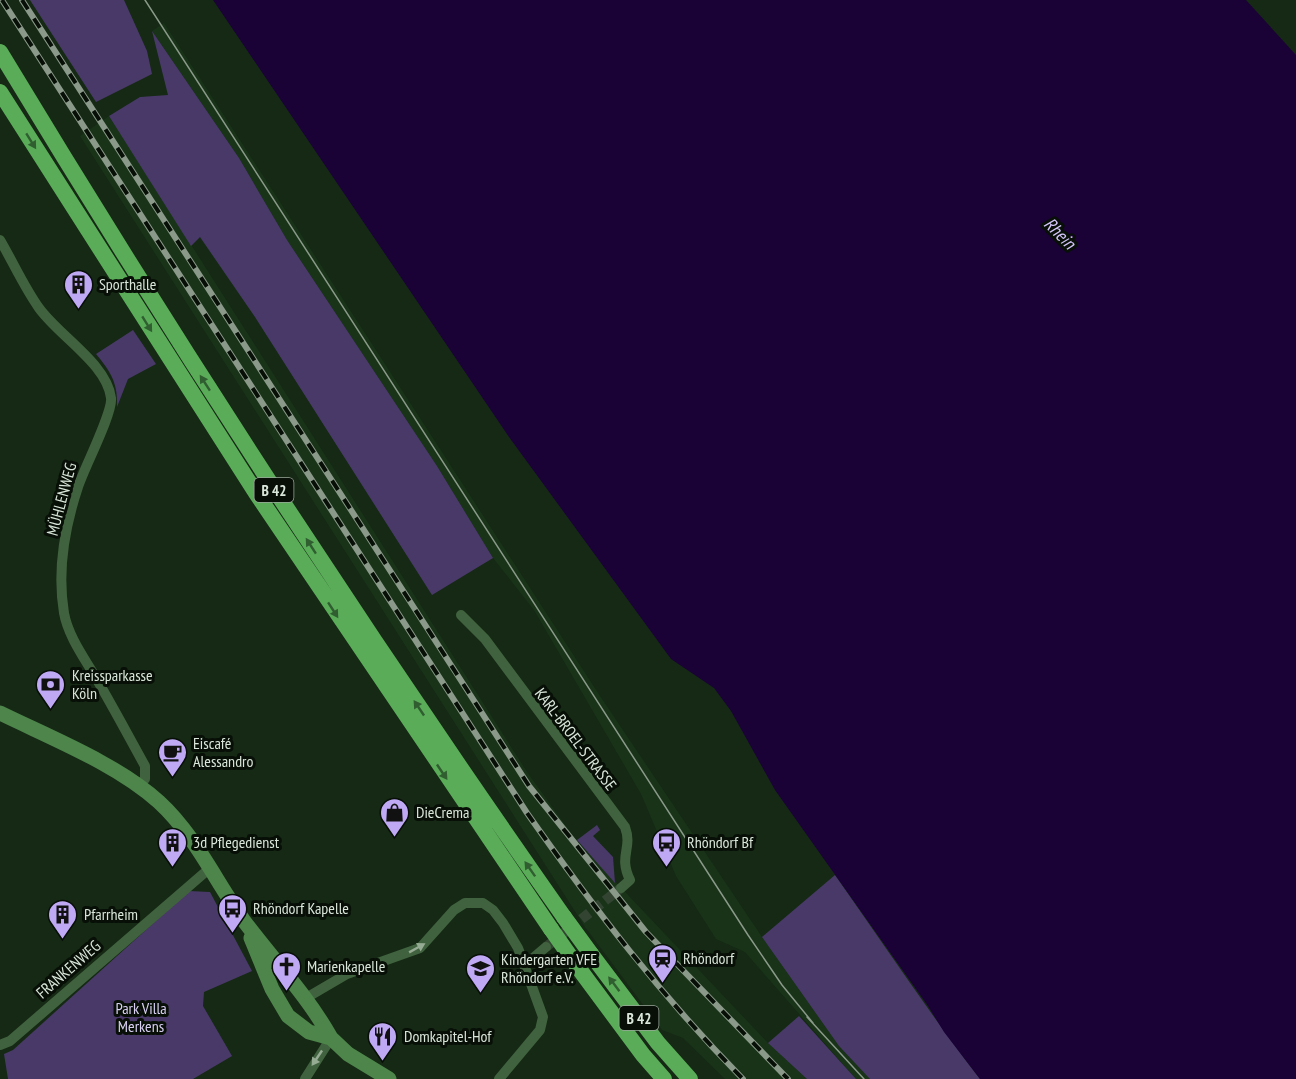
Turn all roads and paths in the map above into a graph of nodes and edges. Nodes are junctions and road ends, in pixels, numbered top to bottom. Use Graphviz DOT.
graph roads {
  1 [pos="0,52"];
  2 [pos="0,92"];
  3 [pos="0,240"];
  4 [pos="461,615"];
  5 [pos="0,713"];
  6 [pos="138,786"];
  7 [pos="210,868"];
  8 [pos="621,888"];
  9 [pos="244,921"];
  10 [pos="546,947"];
  11 [pos="526,964"];
  12 [pos="310,1002"];
  13 [pos="297,1022"];
  14 [pos="331,1038"];
  15 [pos="0,1045"];
  16 [pos="305,1079"];
  17 [pos="389,1079"];
  18 [pos="499,1079"];
  19 [pos="664,1079"];
  20 [pos="690,1079"];
  20 -- 1 [label="highway, B 42, one-way, bridge"];
  2 -- 19 [label="highway, B 42, one-way, bridge"];
  3 -- 6 [label="street, MÜHLENWEG"];
  4 -- 8 [label="street, KARL-BROEL-STRASSE"];
  5 -- 6 [label="main road"];
  6 -- 7 [label="main road"];
  7 -- 9 [label="main road"];
  7 -- 15 [label="street, FRANKENWEG"];
  9 -- 12 [label="main road"];
  9 -- 13 [label="main road"];
  10 -- 11 [label="street"];
  12 -- 11 [label="street, one-way"];
  11 -- 18 [label="street"];
  12 -- 13 [label="main road"];
  12 -- 14 [label="main road"];
  13 -- 14 [label="main road"];
  14 -- 16 [label="street, one-way"];
  14 -- 17 [label="main road"];
}
